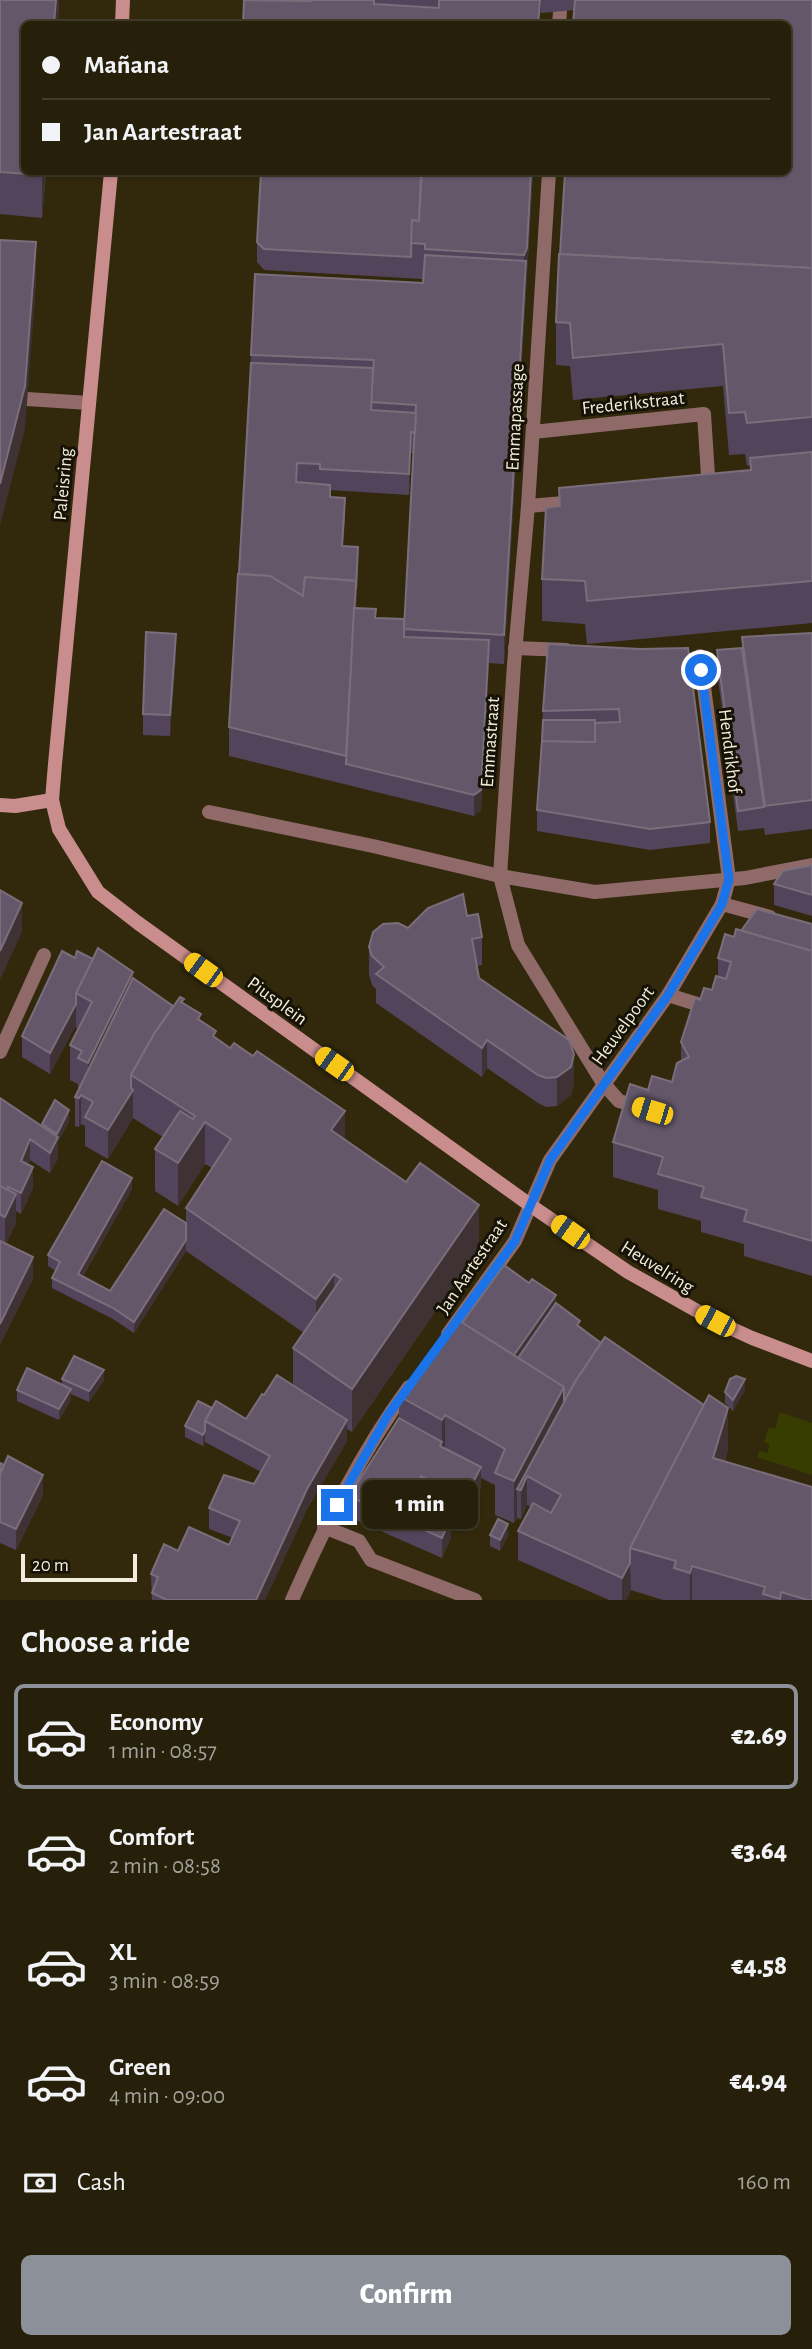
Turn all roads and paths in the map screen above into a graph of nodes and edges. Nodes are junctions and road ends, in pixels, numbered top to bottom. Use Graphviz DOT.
graph roads {
  1 [pos="123,0"];
  2 [pos="122,21"];
  3 [pos="111,175"];
  4 [pos="549,175"];
  5 [pos="27,399"];
  6 [pos="89,403"];
  7 [pos="533,432"];
  8 [pos="709,491"];
  9 [pos="584,501"];
  10 [pos="528,506"];
  11 [pos="515,648"];
  12 [pos="581,651"];
  13 [pos="699,655"];
  14 [pos="514,664"];
  15 [pos="52,800"];
  16 [pos="0,805"];
  17 [pos="209,813"];
  18 [pos="812,865"];
  19 [pos="500,876"];
  20 [pos="736,878"];
  21 [pos="722,904"];
  22 [pos="786,922"];
  23 [pos="44,955"];
  24 [pos="668,995"];
  25 [pos="719,1011"];
  26 [pos="0,1052"];
  27 [pos="603,1083"];
  28 [pos="652,1111"];
  29 [pos="530,1205"];
  30 [pos="442,1342"];
  31 [pos="812,1361"];
  32 [pos="419,1374"];
  33 [pos="324,1527"];
  34 [pos="292,1600"];
  35 [pos="475,1600"];
  1 -- 2 [label="street"];
  3 -- 6 [label="street, Paleisring"];
  4 -- 7 [label="street, Emmapassage"];
  5 -- 6 [label="street"];
  6 -- 15 [label="street, Paleisring"];
  7 -- 8 [label="street, Frederikstraat"];
  7 -- 10 [label="street, Emmapassage"];
  9 -- 10 [label="street"];
  10 -- 11 [label="street, Emmapassage"];
  11 -- 12 [label="street"];
  11 -- 14 [label="street, Emmapassage"];
  13 -- 20 [label="street, Hendrikhof"];
  14 -- 19 [label="street, Emmastraat"];
  15 -- 16 [label="street"];
  15 -- 29 [label="street, Piusplein"];
  17 -- 19 [label="street"];
  18 -- 20 [label="street"];
  19 -- 20 [label="street"];
  19 -- 27 [label="street"];
  20 -- 21 [label="street"];
  21 -- 22 [label="street"];
  21 -- 24 [label="street, Heuvelpoort"];
  23 -- 26 [label="street"];
  24 -- 25 [label="street"];
  24 -- 27 [label="street, Heuvelpoort"];
  27 -- 28 [label="street"];
  27 -- 29 [label="street, Heuvelpoort"];
  29 -- 30 [label="street, Jan Aartestraat"];
  29 -- 31 [label="street, Heuvelring"];
  32 -- 33 [label="street"];
  33 -- 34 [label="street"];
  33 -- 35 [label="street"];
}
